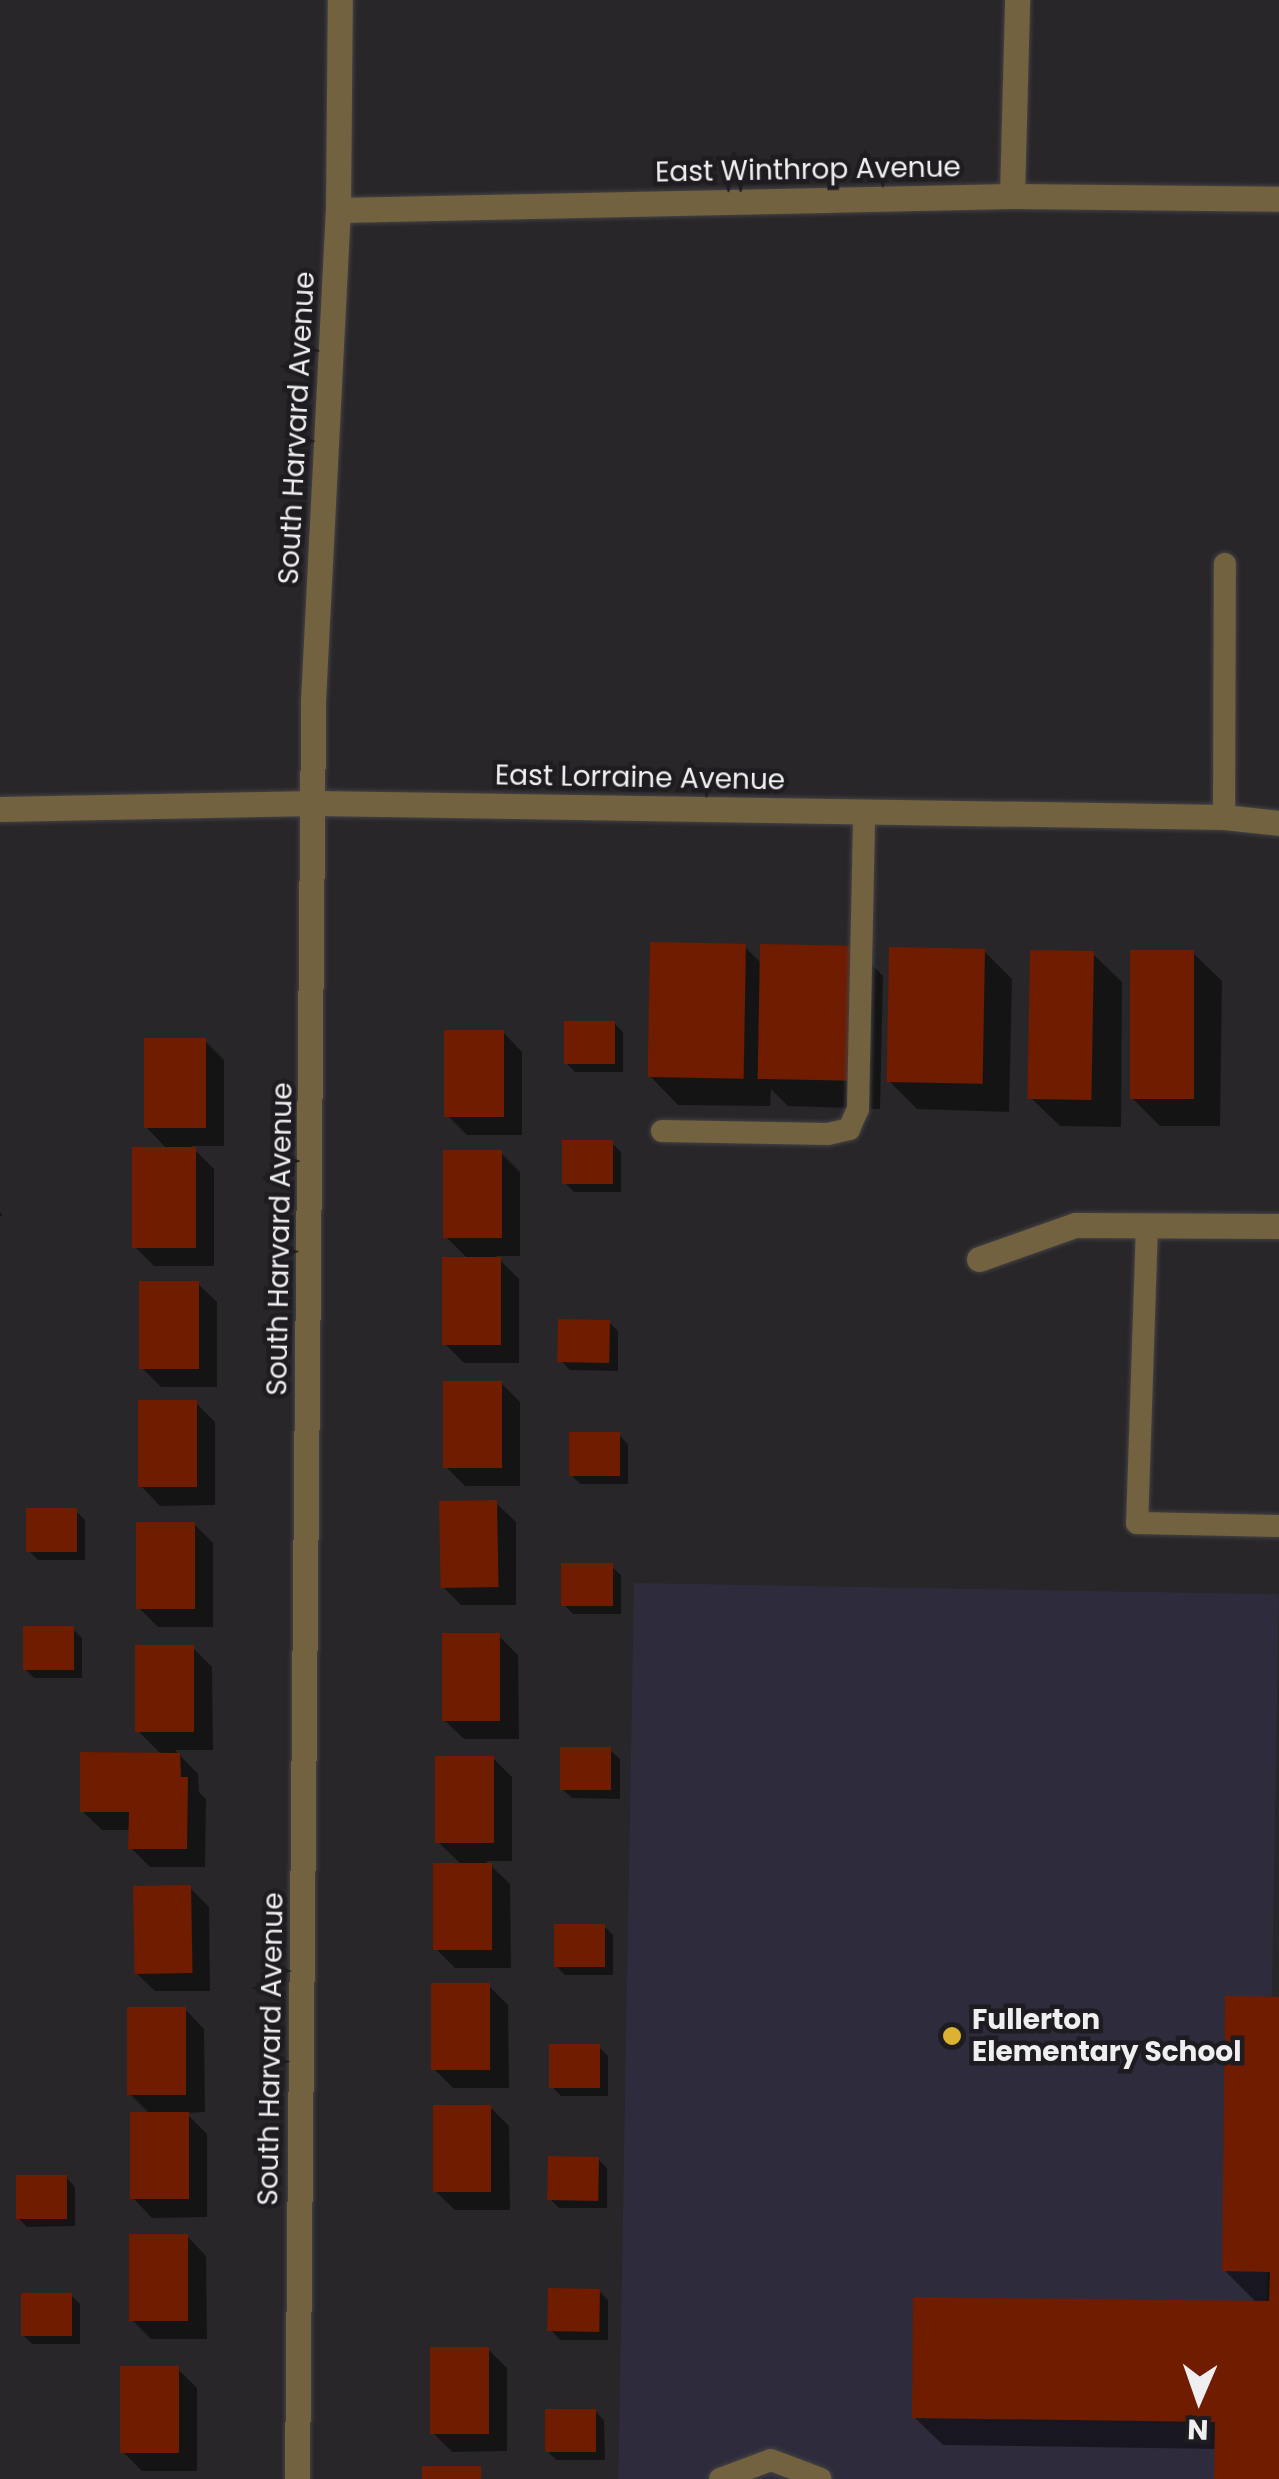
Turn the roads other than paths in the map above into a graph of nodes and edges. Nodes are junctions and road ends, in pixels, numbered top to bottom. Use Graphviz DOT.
graph roads {
  1 [pos="340,0"];
  2 [pos="1017,0"];
  3 [pos="1012,196"];
  4 [pos="1279,200"];
  5 [pos="338,210"];
  6 [pos="1224,564"];
  7 [pos="315,803"];
  8 [pos="0,809"];
  9 [pos="864,811"];
  10 [pos="1224,817"];
  11 [pos="1279,823"];
  12 [pos="662,1130"];
  13 [pos="1147,1225"];
  14 [pos="1279,1226"];
  15 [pos="979,1259"];
  16 [pos="1279,1526"];
  17 [pos="297,2479"];
  18 [pos="720,2479"];
  19 [pos="821,2479"];
  1 -- 5 [label="street, South Harvard Avenue"];
  2 -- 3 [label="street"];
  3 -- 4 [label="street, East Winthrop Avenue"];
  3 -- 5 [label="street, East Winthrop Avenue"];
  5 -- 7 [label="street, South Harvard Avenue"];
  6 -- 10 [label="lane"];
  7 -- 8 [label="street, East Lorraine Avenue"];
  7 -- 9 [label="street, East Lorraine Avenue"];
  7 -- 17 [label="street, South Harvard Avenue"];
  9 -- 10 [label="street, East Lorraine Avenue"];
  9 -- 12 [label="lane"];
  10 -- 11 [label="street, East Lorraine Avenue"];
  13 -- 14 [label="street"];
  13 -- 15 [label="street"];
  13 -- 16 [label="lane"];
  18 -- 19 [label="lane"];
}
